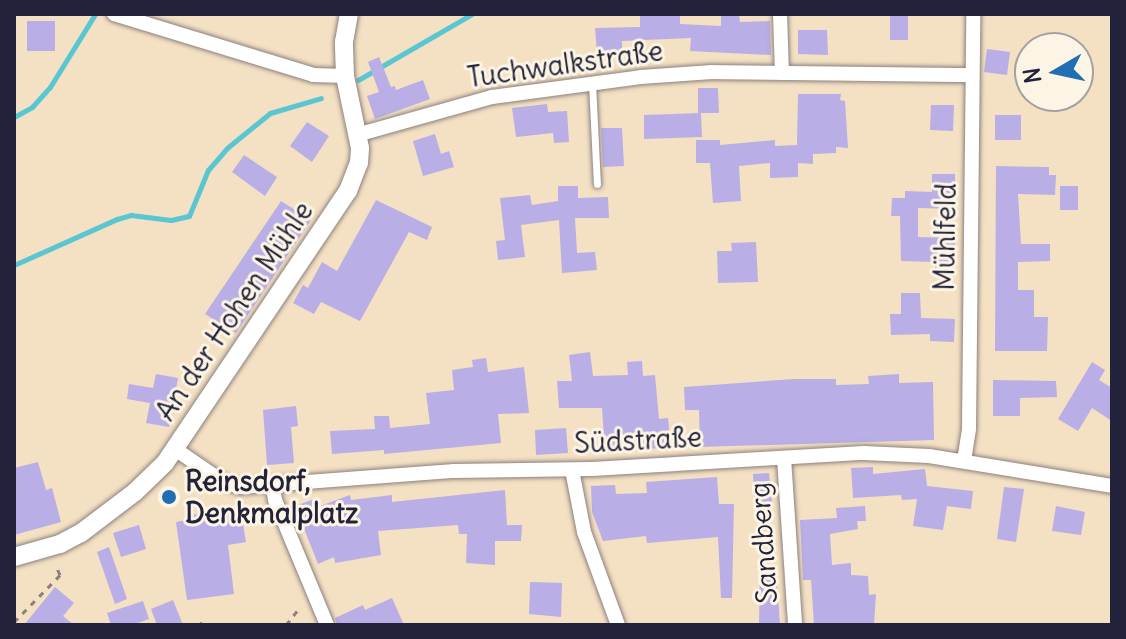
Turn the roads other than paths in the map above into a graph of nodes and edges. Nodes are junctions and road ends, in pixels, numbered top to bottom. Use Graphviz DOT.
graph roads {
  1 [pos="114,14"];
  2 [pos="349,14"];
  3 [pos="780,14"];
  4 [pos="973,14"];
  5 [pos="782,73"];
  6 [pos="972,75"];
  7 [pos="345,76"];
  8 [pos="592,83"];
  9 [pos="360,134"];
  10 [pos="597,184"];
  11 [pos="175,449"];
  12 [pos="784,458"];
  13 [pos="964,461"];
  14 [pos="572,470"];
  15 [pos="273,486"];
  16 [pos="1112,486"];
  17 [pos="14,557"];
  18 [pos="327,625"];
  19 [pos="618,625"];
  20 [pos="795,625"];
  1 -- 7 [label="street"];
  2 -- 7 [label="street, An der Hohen Mühle"];
  3 -- 5 [label="street"];
  4 -- 6 [label="street, Mühlfeld"];
  5 -- 6 [label="street, Tuchwalkstraße"];
  5 -- 8 [label="street, Tuchwalkstraße"];
  6 -- 13 [label="street, Mühlfeld"];
  7 -- 9 [label="street, An der Hohen Mühle"];
  8 -- 9 [label="street, Tuchwalkstraße"];
  8 -- 10 [label="lane"];
  9 -- 11 [label="street, An der Hohen Mühle"];
  11 -- 15 [label="street, Südstraße"];
  11 -- 17 [label="street, An der Hohen Mühle"];
  12 -- 13 [label="street, Südstraße"];
  12 -- 14 [label="street, Südstraße"];
  12 -- 20 [label="street, Sandberg"];
  13 -- 16 [label="street, Südstraße"];
  14 -- 15 [label="street, Südstraße"];
  14 -- 19 [label="street"];
  15 -- 18 [label="street"];
}
